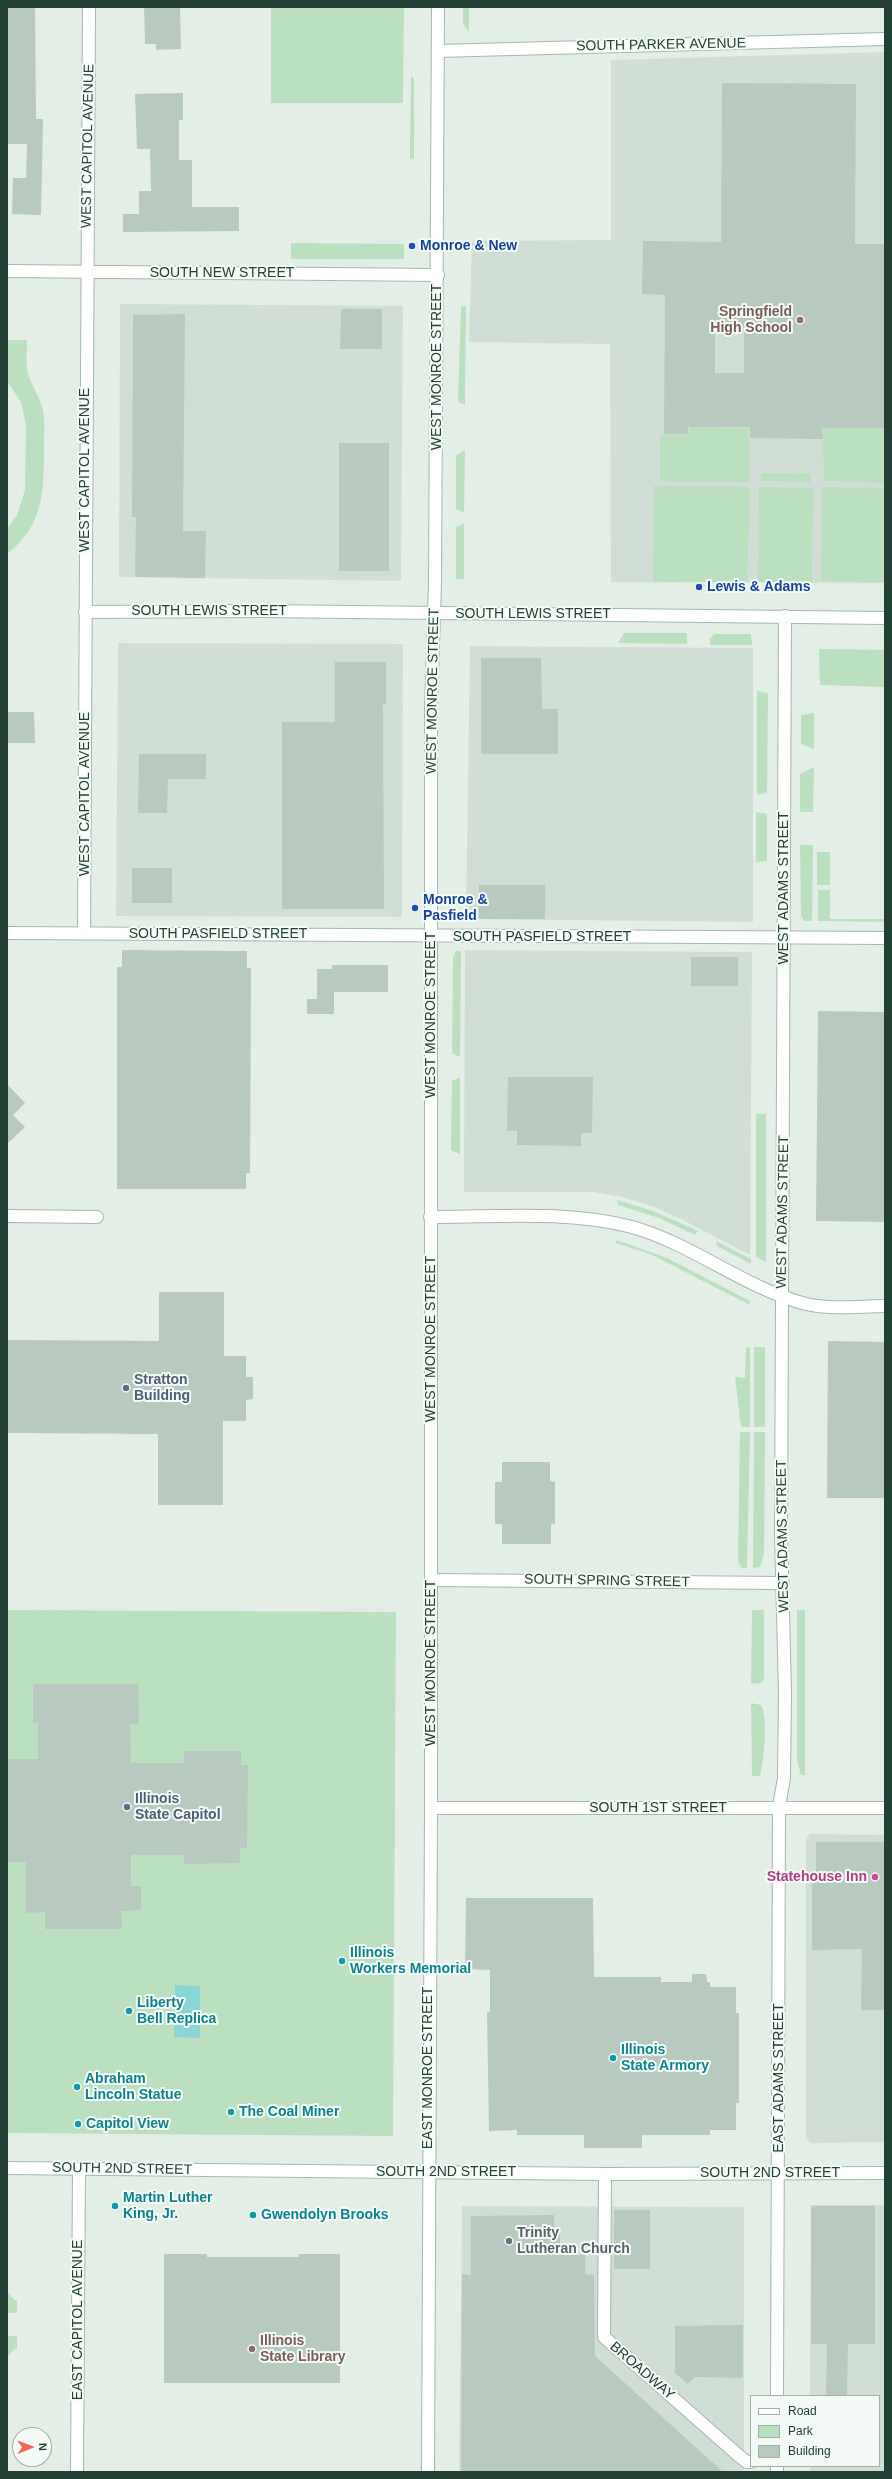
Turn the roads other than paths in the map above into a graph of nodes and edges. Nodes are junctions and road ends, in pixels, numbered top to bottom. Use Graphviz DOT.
graph roads {
  1 [pos="89,7"];
  2 [pos="438,7"];
  3 [pos="885,39"];
  4 [pos="438,50"];
  5 [pos="7,270"];
  6 [pos="86,271"];
  7 [pos="438,275"];
  8 [pos="85,612"];
  9 [pos="435,613"];
  10 [pos="785,616"];
  11 [pos="885,618"];
  12 [pos="7,933"];
  13 [pos="84,933"];
  14 [pos="431,936"];
  15 [pos="784,937"];
  16 [pos="885,938"];
  17 [pos="7,1216"];
  18 [pos="97,1217"];
  19 [pos="430,1217"];
  20 [pos="782,1295"];
  21 [pos="885,1306"];
  22 [pos="431,1580"];
  23 [pos="783,1583"];
  24 [pos="779,1807"];
  25 [pos="431,1808"];
  26 [pos="885,1808"];
  27 [pos="7,2168"];
  28 [pos="79,2169"];
  29 [pos="428,2172"];
  30 [pos="778,2173"];
  31 [pos="605,2174"];
  32 [pos="885,2174"];
  33 [pos="777,2395"];
  34 [pos="750,2462"];
  35 [pos="77,2472"];
  36 [pos="428,2472"];
  1 -- 6 [label="street, WEST CAPITOL AVENUE"];
  2 -- 4 [label="street, WEST MONROE STREET"];
  3 -- 4 [label="street, SOUTH PARKER AVENUE"];
  4 -- 7 [label="street, WEST MONROE STREET"];
  5 -- 6 [label="street, SOUTH NEW STREET"];
  6 -- 7 [label="street, SOUTH NEW STREET"];
  6 -- 8 [label="street, WEST CAPITOL AVENUE"];
  7 -- 9 [label="street, WEST MONROE STREET"];
  8 -- 9 [label="street, SOUTH LEWIS STREET"];
  8 -- 13 [label="street, WEST CAPITOL AVENUE"];
  9 -- 10 [label="street, SOUTH LEWIS STREET"];
  9 -- 14 [label="street, WEST MONROE STREET"];
  10 -- 11 [label="street, SOUTH LEWIS STREET"];
  10 -- 15 [label="street, WEST ADAMS STREET"];
  12 -- 13 [label="street, SOUTH PASFIELD STREET"];
  13 -- 14 [label="street, SOUTH PASFIELD STREET"];
  14 -- 15 [label="street, SOUTH PASFIELD STREET"];
  14 -- 19 [label="street, WEST MONROE STREET"];
  15 -- 16 [label="street, SOUTH PASFIELD STREET"];
  15 -- 20 [label="street, WEST ADAMS STREET"];
  17 -- 18 [label="street"];
  19 -- 20 [label="street"];
  19 -- 22 [label="street, WEST MONROE STREET"];
  20 -- 21 [label="street"];
  20 -- 23 [label="street, WEST ADAMS STREET"];
  22 -- 23 [label="street, SOUTH SPRING STREET"];
  22 -- 25 [label="street, WEST MONROE STREET"];
  23 -- 24 [label="street, WEST ADAMS STREET"];
  24 -- 25 [label="street, SOUTH 1ST STREET"];
  24 -- 26 [label="street, SOUTH 1ST STREET"];
  24 -- 30 [label="street, EAST ADAMS STREET"];
  25 -- 29 [label="street, EAST MONROE STREET"];
  27 -- 28 [label="street, SOUTH 2ND STREET"];
  28 -- 29 [label="street, SOUTH 2ND STREET"];
  28 -- 35 [label="street, EAST CAPITOL AVENUE"];
  29 -- 31 [label="street, SOUTH 2ND STREET"];
  29 -- 36 [label="street, EAST MONROE STREET"];
  30 -- 31 [label="street, SOUTH 2ND STREET"];
  30 -- 32 [label="street, SOUTH 2ND STREET"];
  30 -- 33 [label="street, EAST ADAMS STREET"];
  31 -- 34 [label="street, BROADWAY"];
}
